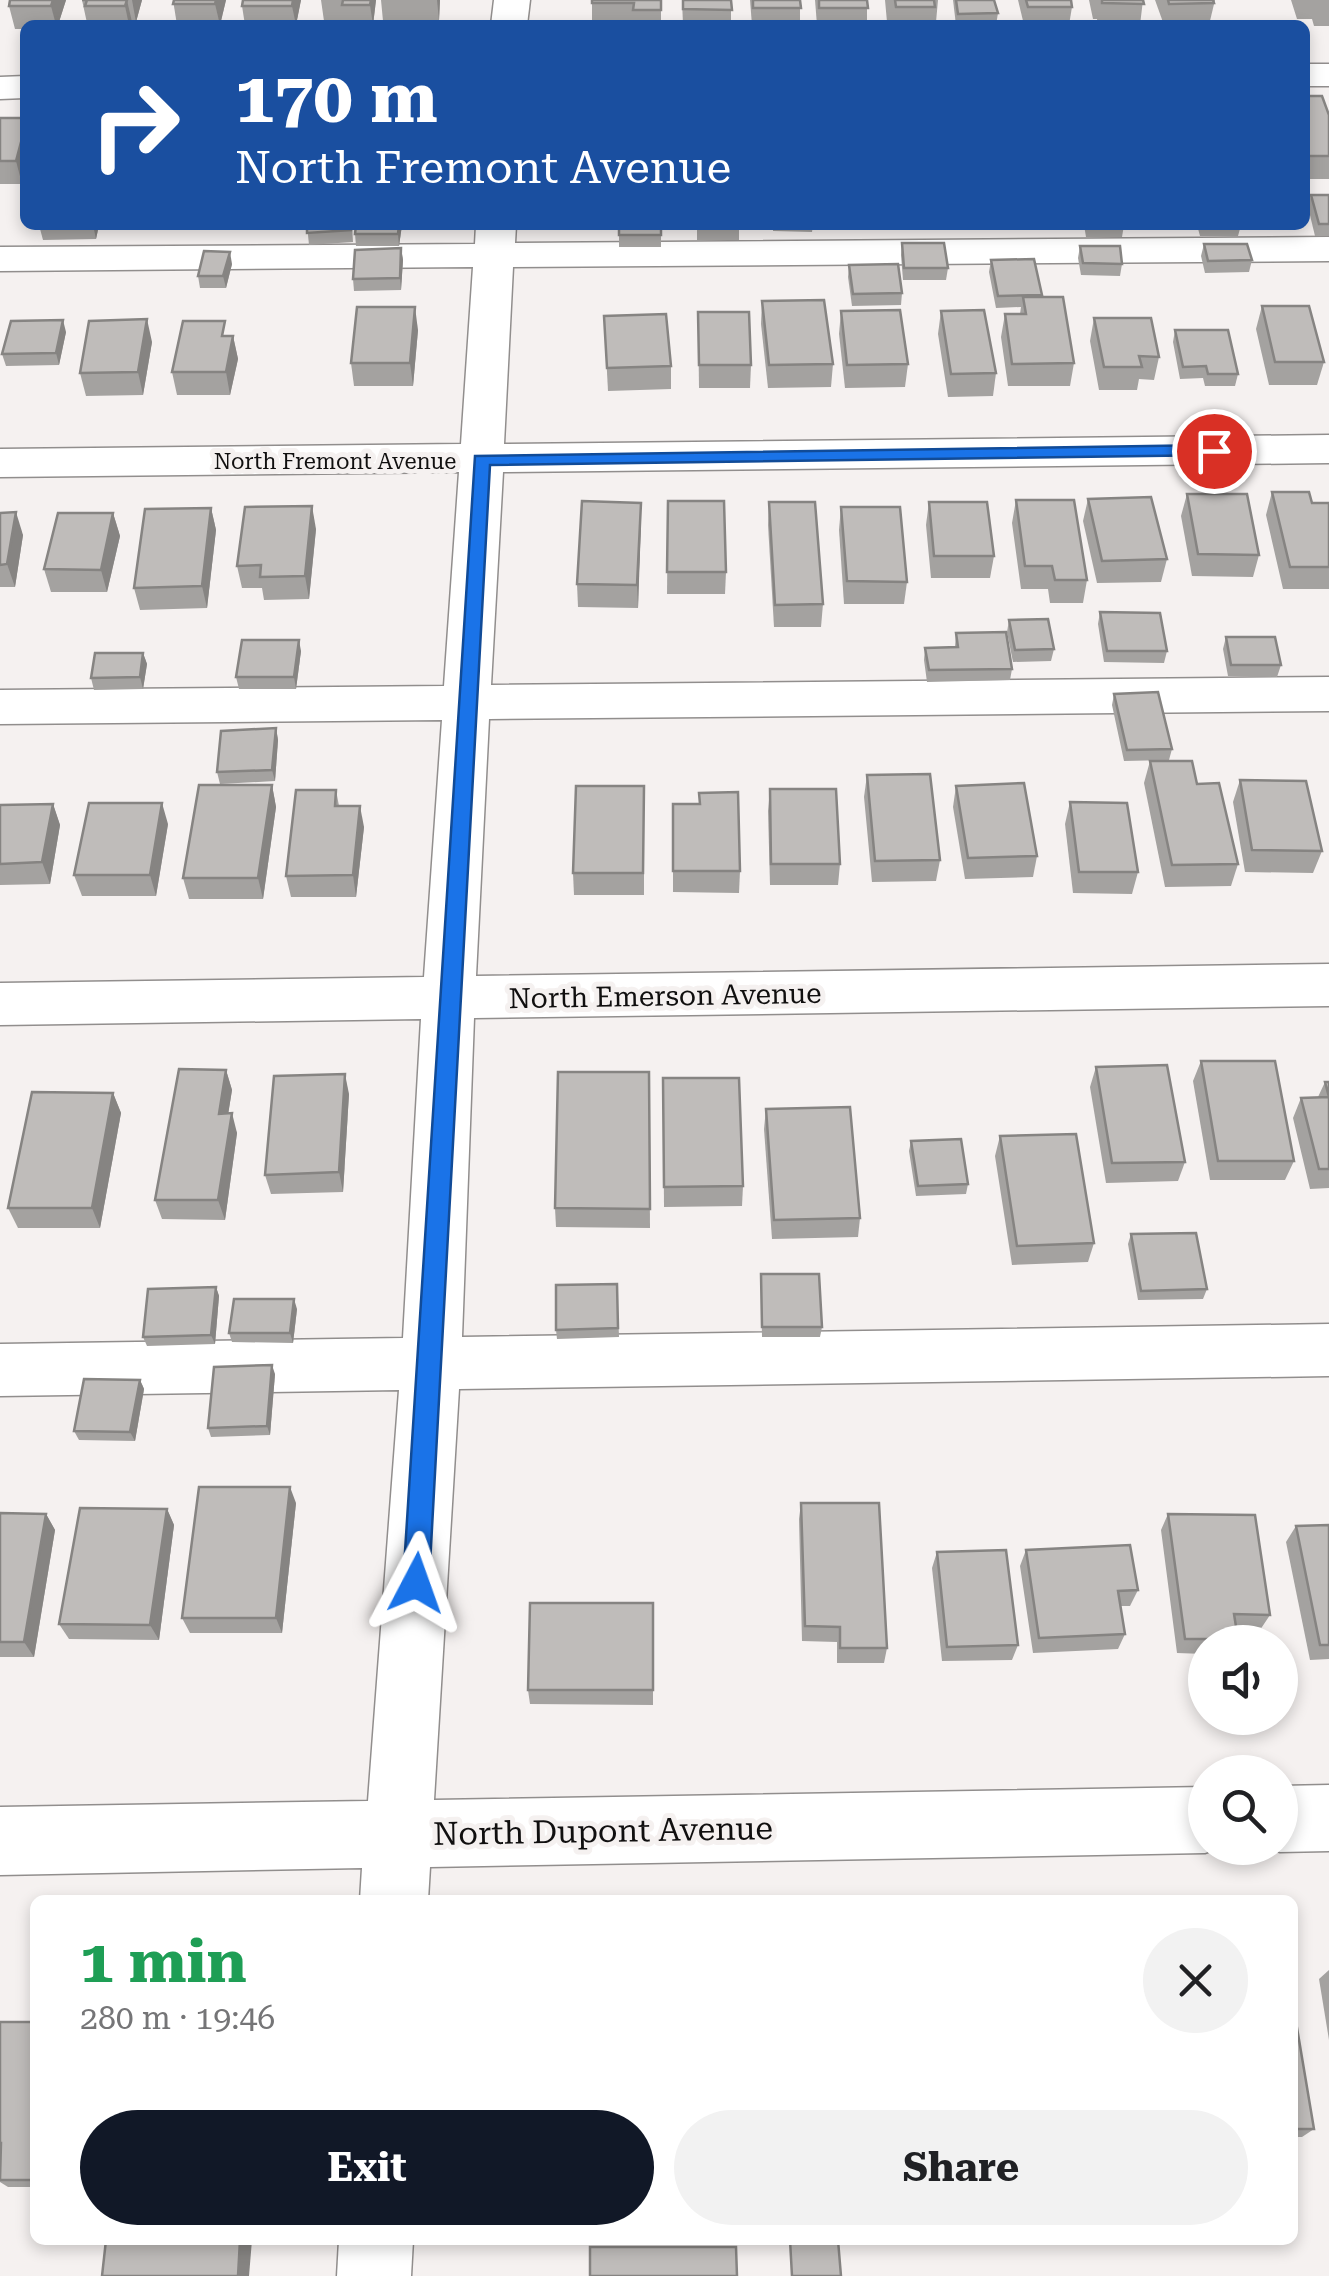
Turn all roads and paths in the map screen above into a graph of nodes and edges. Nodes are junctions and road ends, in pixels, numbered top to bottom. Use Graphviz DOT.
graph roads {
  1 [pos="495,240"];
  2 [pos="1329,249"];
  3 [pos="0,259"];
  4 [pos="1329,450"];
  5 [pos="482,460"];
  6 [pos="0,463"];
  7 [pos="1329,694"];
  8 [pos="467,702"];
  9 [pos="0,707"];
  10 [pos="1329,985"];
  11 [pos="451,999"];
  12 [pos="0,1004"];
  13 [pos="1329,1350"];
  14 [pos="431,1363"];
  15 [pos="0,1370"];
  16 [pos="1329,1818"];
  17 [pos="1298,1819"];
  18 [pos="1188,1820"];
  19 [pos="399,1834"];
  20 [pos="0,1841"];
  21 [pos="394,1895"];
  22 [pos="376,2245"];
  23 [pos="374,2276"];
  1 -- 2 [label="street"];
  1 -- 3 [label="street"];
  1 -- 5 [label="street"];
  4 -- 5 [label="street, North Fremont Avenue"];
  5 -- 6 [label="street, North Fremont Avenue"];
  5 -- 8 [label="street"];
  7 -- 8 [label="street"];
  8 -- 9 [label="street"];
  8 -- 11 [label="street"];
  10 -- 11 [label="street, North Emerson Avenue"];
  11 -- 12 [label="street, North Emerson Avenue"];
  11 -- 14 [label="street"];
  13 -- 14 [label="street"];
  14 -- 15 [label="street"];
  14 -- 19 [label="street"];
  16 -- 17 [label="street"];
  18 -- 19 [label="street, North Dupont Avenue"];
  19 -- 20 [label="street, North Dupont Avenue"];
  19 -- 21 [label="street"];
  22 -- 23 [label="street"];
}
